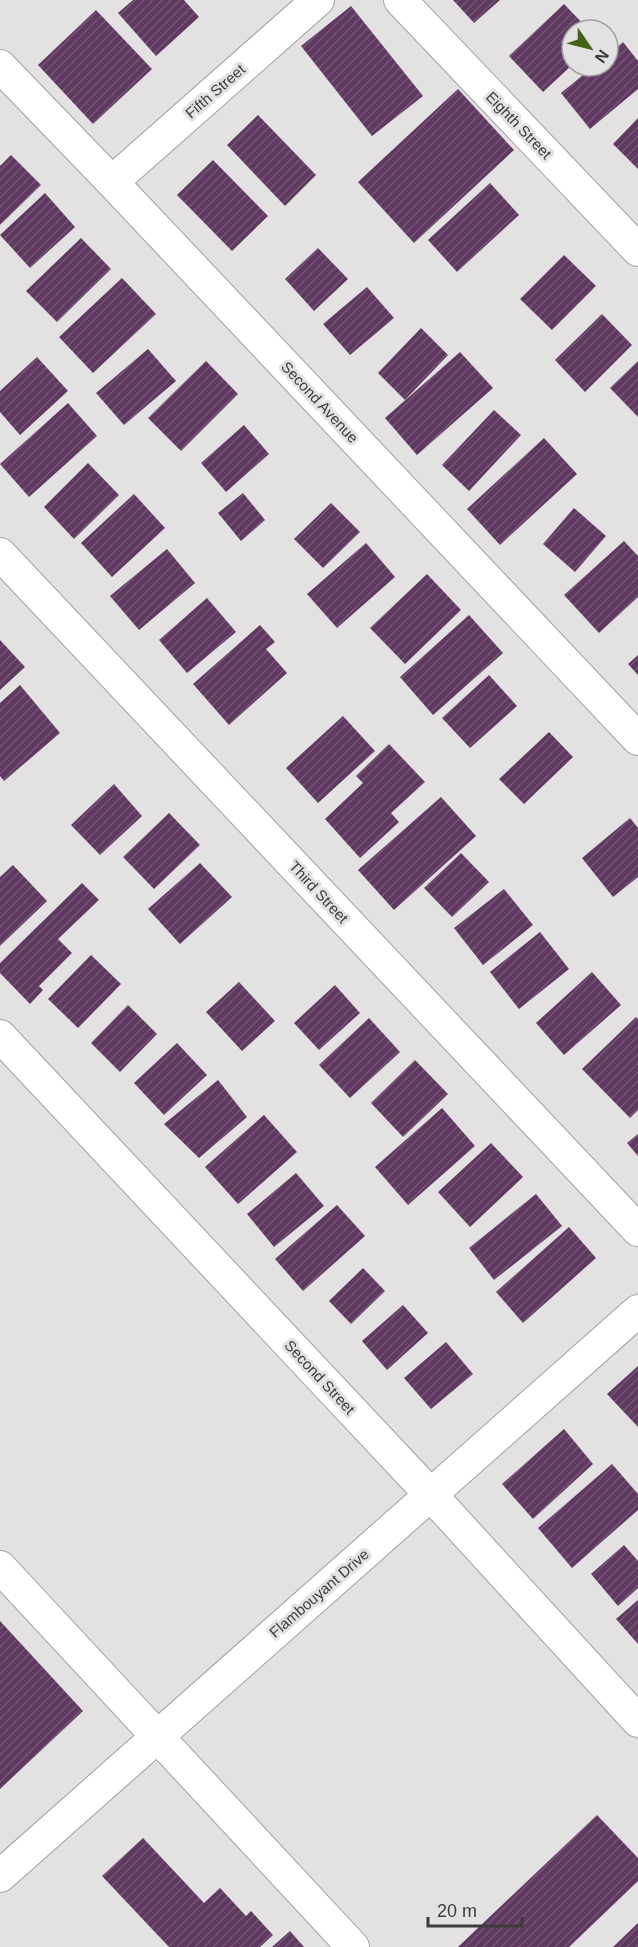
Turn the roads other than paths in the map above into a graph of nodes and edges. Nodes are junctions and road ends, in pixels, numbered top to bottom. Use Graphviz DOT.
graph roads {
  1 [pos="318,0"];
  2 [pos="400,0"];
  3 [pos="0,66"];
  4 [pos="112,182"];
  5 [pos="638,250"];
  6 [pos="0,554"];
  7 [pos="638,738"];
  8 [pos="0,1036"];
  9 [pos="638,1230"];
  10 [pos="638,1311"];
  11 [pos="431,1495"];
  12 [pos="0,1567"];
  13 [pos="638,1721"];
  14 [pos="157,1735"];
  15 [pos="0,1876"];
  16 [pos="353,1947"];
  1 -- 4 [label="street, Fifth Street"];
  2 -- 5 [label="street, Eighth Street"];
  3 -- 4 [label="street, Second Avenue"];
  4 -- 7 [label="street, Second Avenue"];
  6 -- 9 [label="street, Third Street"];
  8 -- 11 [label="street, Second Street"];
  10 -- 11 [label="street, Flambouyant Drive"];
  11 -- 13 [label="street, Second Street"];
  11 -- 14 [label="street, Flambouyant Drive"];
  12 -- 14 [label="street"];
  14 -- 15 [label="street, Flambouyant Drive"];
  14 -- 16 [label="street"];
}
